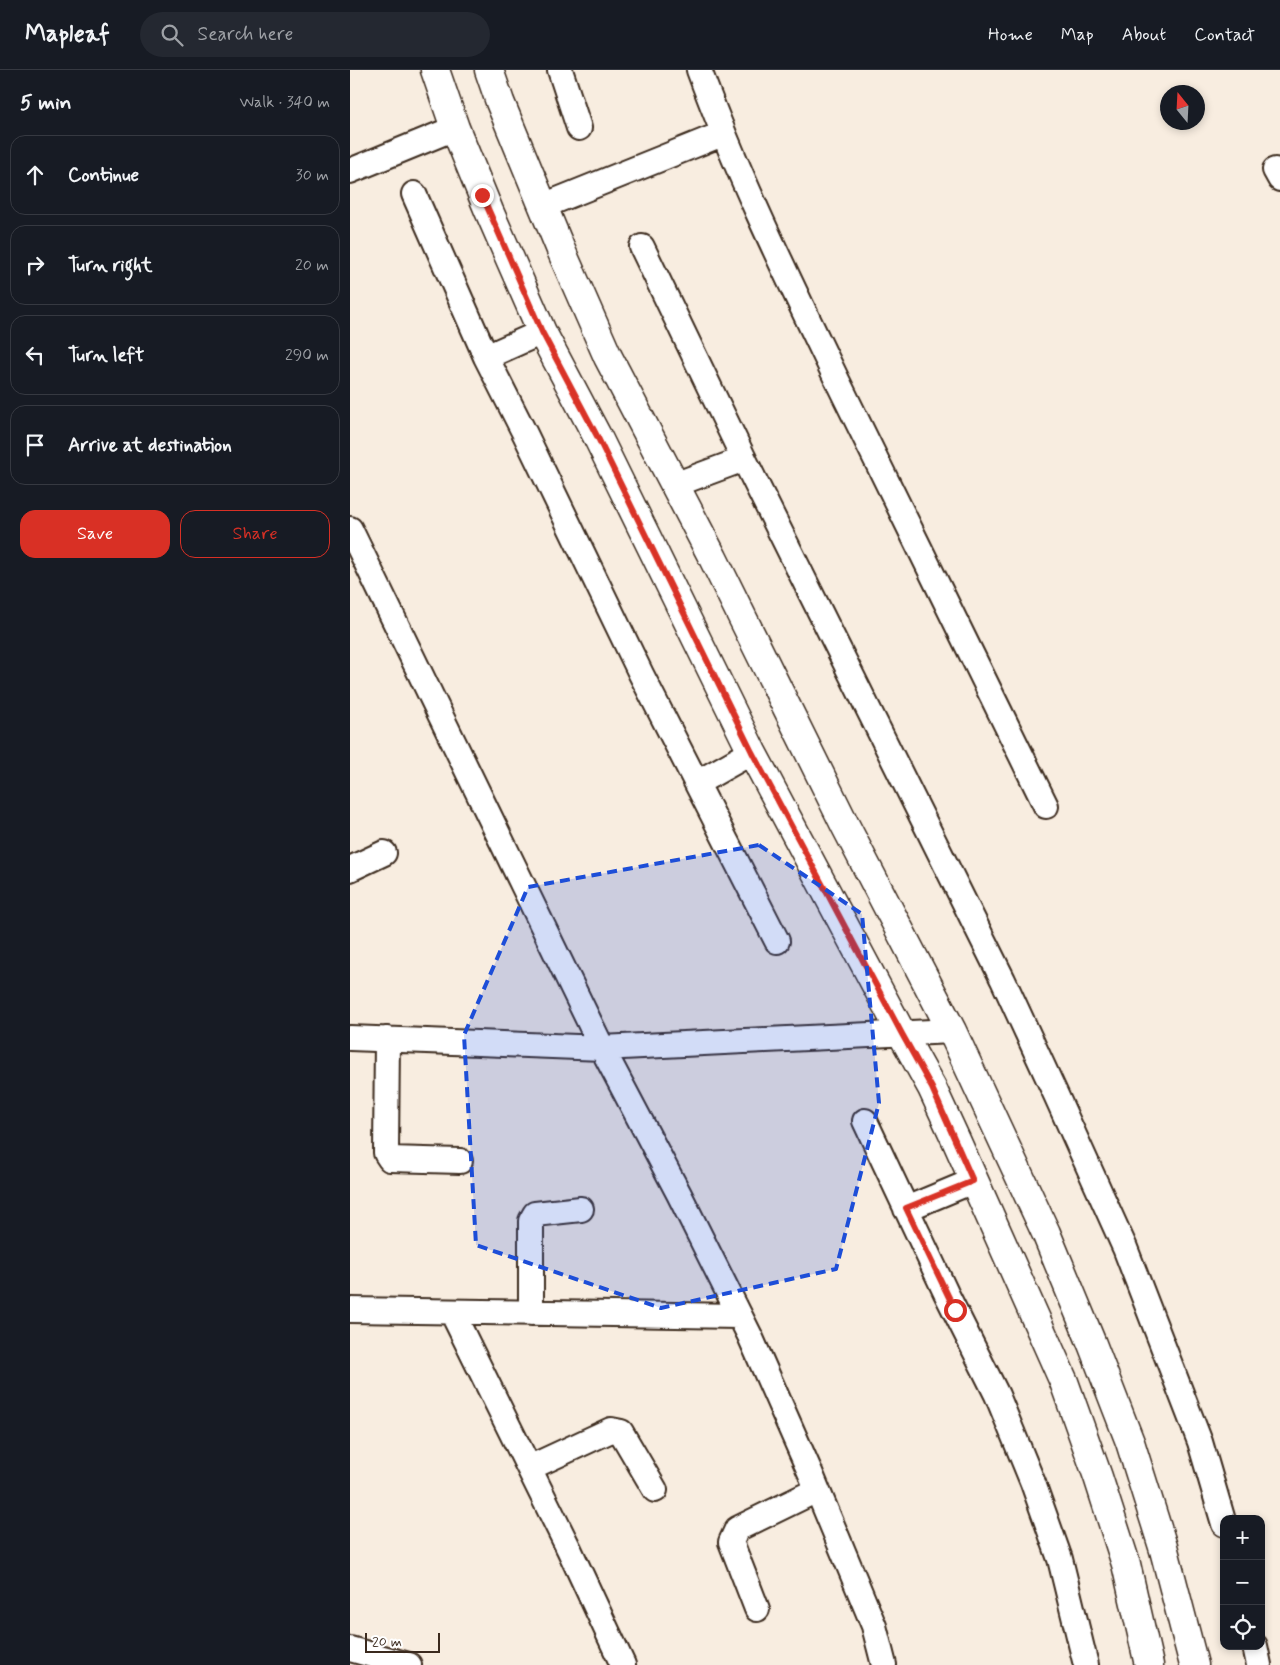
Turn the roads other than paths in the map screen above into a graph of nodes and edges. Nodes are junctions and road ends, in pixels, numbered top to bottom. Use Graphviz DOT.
graph roads {
  1 [pos="435,70"];
  2 [pos="489,70"];
  3 [pos="560,70"];
  4 [pos="699,70"];
  5 [pos="455,128"];
  6 [pos="579,128"];
  7 [pos="722,134"];
  8 [pos="350,171"];
  9 [pos="414,194"];
  10 [pos="543,206"];
  11 [pos="642,247"];
  12 [pos="542,332"];
  13 [pos="486,357"];
  14 [pos="744,459"];
  15 [pos="674,485"];
  16 [pos="350,528"];
  17 [pos="752,752"];
  18 [pos="697,784"];
  19 [pos="1046,806"];
  20 [pos="384,854"];
  21 [pos="350,869"];
  22 [pos="777,941"];
  23 [pos="952,1032"];
  24 [pos="902,1034"];
  25 [pos="350,1038"];
  26 [pos="387,1039"];
  27 [pos="602,1048"];
  28 [pos="865,1121"];
  29 [pos="460,1161"];
  30 [pos="973,1181"];
  31 [pos="906,1208"];
  32 [pos="581,1209"];
  33 [pos="350,1310"];
  34 [pos="452,1312"];
  35 [pos="531,1313"];
  36 [pos="739,1316"];
  37 [pos="529,1468"];
  38 [pos="654,1490"];
  39 [pos="817,1490"];
  40 [pos="1221,1515"];
  41 [pos="757,1609"];
  42 [pos="350,1650"];
  43 [pos="1257,1650"];
  44 [pos="409,1665"];
  45 [pos="623,1665"];
  46 [pos="884,1665"];
  47 [pos="1086,1665"];
  48 [pos="1149,1665"];
  49 [pos="1194,1665"];
  50 [pos="1259,1665"];
  1 -- 5 [label="street"];
  2 -- 10 [label="street"];
  3 -- 6 [label="street"];
  4 -- 7 [label="street"];
  5 -- 8 [label="street"];
  5 -- 12 [label="street"];
  7 -- 10 [label="street"];
  7 -- 19 [label="street"];
  9 -- 13 [label="street"];
  10 -- 15 [label="street"];
  11 -- 14 [label="street"];
  12 -- 13 [label="street"];
  12 -- 17 [label="street"];
  13 -- 18 [label="street"];
  14 -- 15 [label="street"];
  14 -- 40 [label="street"];
  15 -- 23 [label="street"];
  16 -- 27 [label="street"];
  17 -- 18 [label="street"];
  17 -- 24 [label="street"];
  18 -- 22 [label="street"];
  20 -- 21 [label="street"];
  23 -- 24 [label="street"];
  23 -- 49 [label="street"];
  24 -- 27 [label="street"];
  24 -- 30 [label="street"];
  25 -- 26 [label="street"];
  26 -- 27 [label="street"];
  26 -- 29 [label="street"];
  27 -- 36 [label="street"];
  28 -- 31 [label="street"];
  30 -- 31 [label="street"];
  30 -- 48 [label="street"];
  31 -- 47 [label="street"];
  32 -- 35 [label="street"];
  33 -- 34 [label="street"];
  34 -- 35 [label="street"];
  34 -- 37 [label="street"];
  35 -- 36 [label="street"];
  36 -- 39 [label="street"];
  37 -- 38 [label="street"];
  37 -- 45 [label="street"];
  39 -- 41 [label="street"];
  39 -- 46 [label="street"];
  42 -- 44 [label="street"];
  43 -- 50 [label="street"];
}
